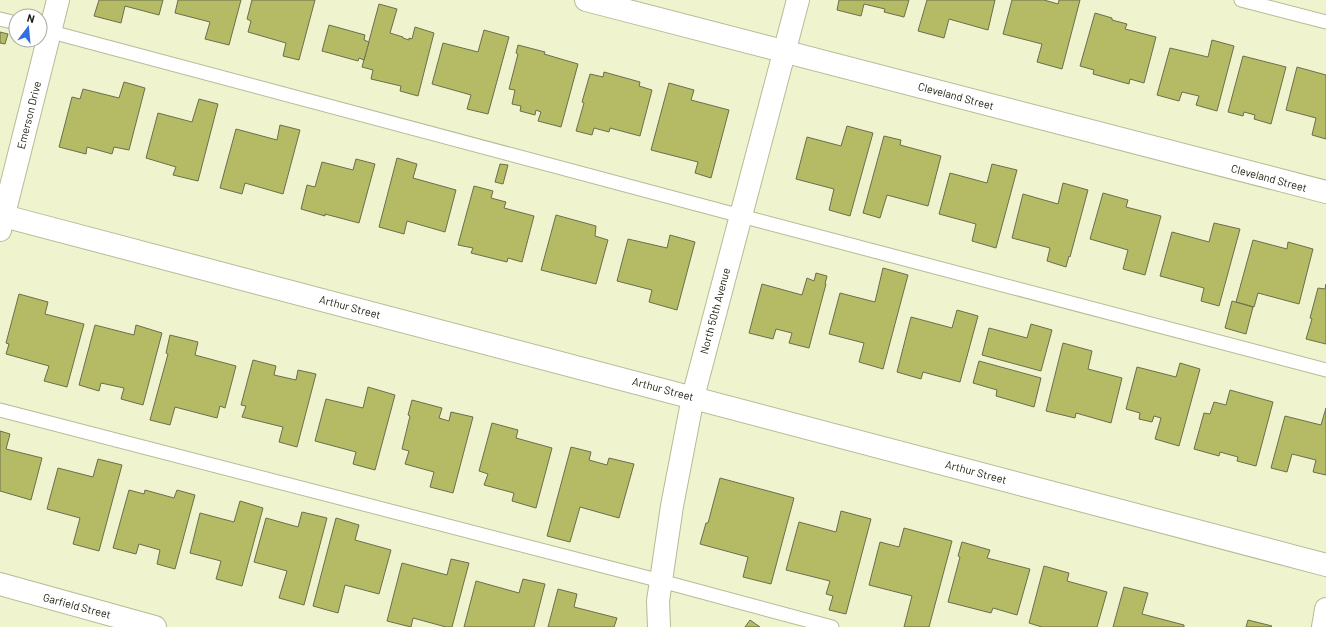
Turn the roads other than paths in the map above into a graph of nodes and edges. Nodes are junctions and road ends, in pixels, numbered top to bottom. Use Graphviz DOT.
graph roads {
  1 [pos="58,0"];
  2 [pos="586,0"];
  3 [pos="798,0"];
  4 [pos="1241,0"];
  5 [pos="1326,22"];
  6 [pos="48,24"];
  7 [pos="48,32"];
  8 [pos="41,48"];
  9 [pos="784,51"];
  10 [pos="1326,192"];
  11 [pos="740,216"];
  12 [pos="1,220"];
  13 [pos="1326,370"];
  14 [pos="692,397"];
  15 [pos="0,410"];
  16 [pos="1326,565"];
  17 [pos="661,581"];
  18 [pos="0,584"];
  19 [pos="1326,609"];
  20 [pos="155,627"];
  21 [pos="659,627"];
  22 [pos="832,627"];
  23 [pos="1323,627"];
  1 -- 6 [label="street, Emerson Drive"];
  2 -- 9 [label="street, Cleveland Street"];
  3 -- 9 [label="street, North 50th Avenue"];
  4 -- 5 [label="lane"];
  7 -- 11 [label="lane"];
  8 -- 12 [label="street, Emerson Drive"];
  9 -- 10 [label="street, Cleveland Street"];
  9 -- 11 [label="street, North 50th Avenue"];
  11 -- 13 [label="lane"];
  11 -- 14 [label="street, North 50th Avenue"];
  12 -- 14 [label="street, Arthur Street"];
  14 -- 16 [label="street, Arthur Street"];
  14 -- 17 [label="street, North 50th Avenue"];
  15 -- 17 [label="lane"];
  17 -- 21 [label="street, North 50th Avenue"];
  17 -- 22 [label="lane"];
  18 -- 20 [label="street, Garfield Street"];
  19 -- 23 [label="street"];
}
